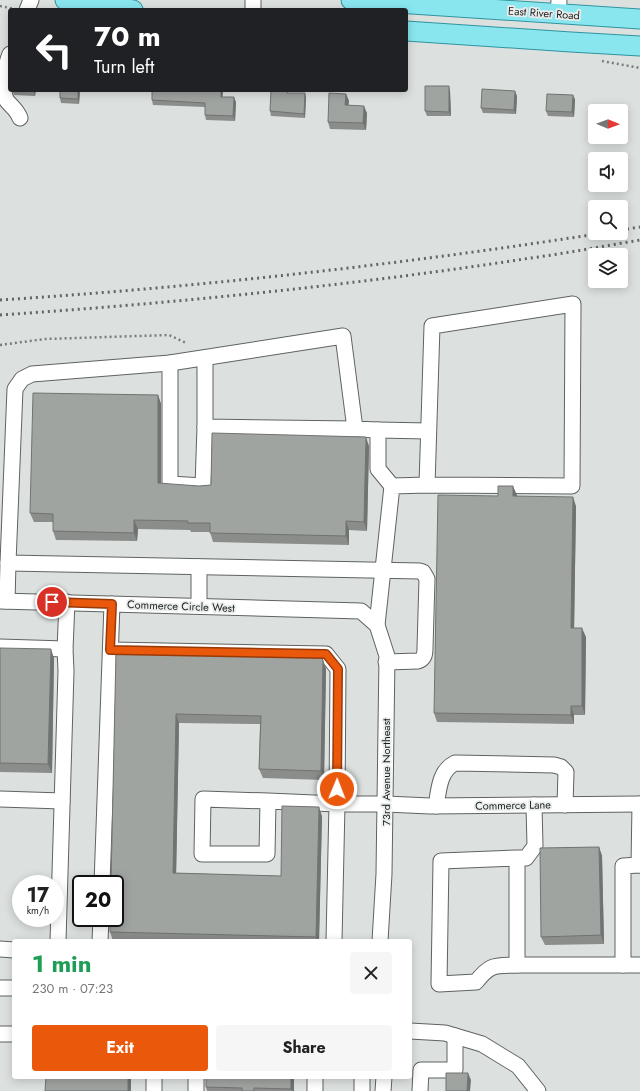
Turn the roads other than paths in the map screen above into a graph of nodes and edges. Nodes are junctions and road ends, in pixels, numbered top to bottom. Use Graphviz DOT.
graph roads {
  1 [pos="65,0"];
  2 [pos="352,0"];
  3 [pos="453,3"];
  4 [pos="559,5"];
  5 [pos="119,8"];
  6 [pos="640,19"];
  7 [pos="408,31"];
  8 [pos="640,46"];
  9 [pos="8,60"];
  10 [pos="20,118"];
  11 [pos="205,358"];
  12 [pos="170,363"];
  13 [pos="205,427"];
  14 [pos="355,429"];
  15 [pos="378,430"];
  16 [pos="428,431"];
  17 [pos="427,485"];
  18 [pos="392,486"];
  19 [pos="8,563"];
  20 [pos="199,567"];
  21 [pos="383,570"];
  22 [pos="3,601"];
  23 [pos="67,602"];
  24 [pos="112,604"];
  25 [pos="199,606"];
  26 [pos="377,625"];
  27 [pos="0,647"];
  28 [pos="65,649"];
  29 [pos="110,650"];
  30 [pos="386,662"];
  31 [pos="0,799"];
  32 [pos="62,801"];
  33 [pos="268,801"];
  34 [pos="337,804"];
  35 [pos="386,804"];
  36 [pos="565,804"];
  37 [pos="640,804"];
  38 [pos="534,805"];
  39 [pos="436,806"];
  40 [pos="517,858"];
  41 [pos="639,865"];
  42 [pos="102,875"];
  43 [pos="101,927"];
  44 [pos="58,939"];
  45 [pos="100,939"];
  46 [pos="334,939"];
  47 [pos="380,939"];
  48 [pos="0,949"];
  49 [pos="12,950"];
  50 [pos="517,965"];
  51 [pos="623,965"];
  52 [pos="640,965"];
  53 [pos="0,988"];
  54 [pos="12,988"];
  55 [pos="412,1031"];
  56 [pos="0,1034"];
  57 [pos="12,1034"];
  58 [pos="455,1036"];
  59 [pos="154,1079"];
  60 [pos="196,1079"];
  61 [pos="315,1079"];
  62 [pos="362,1079"];
  63 [pos="384,1079"];
  64 [pos="154,1091"];
  65 [pos="196,1091"];
  66 [pos="315,1091"];
  67 [pos="362,1091"];
  68 [pos="383,1091"];
  69 [pos="420,1091"];
  70 [pos="538,1091"];
  1 -- 5 [label="main road"];
  2 -- 3 [label="main road, East River Road"];
  3 -- 4 [label="main road, East River Road"];
  4 -- 6 [label="main road, East River Road"];
  7 -- 8 [label="main road"];
  9 -- 10 [label="street"];
  11 -- 12 [label="street"];
  11 -- 13 [label="street"];
  11 -- 14 [label="street"];
  12 -- 13 [label="street"];
  12 -- 19 [label="street"];
  13 -- 14 [label="street"];
  14 -- 15 [label="street"];
  15 -- 16 [label="street"];
  15 -- 18 [label="street"];
  16 -- 17 [label="street"];
  16 -- 17 [label="street"];
  17 -- 18 [label="street"];
  18 -- 21 [label="street"];
  19 -- 20 [label="street"];
  19 -- 22 [label="street"];
  20 -- 21 [label="street"];
  20 -- 25 [label="street"];
  21 -- 26 [label="street"];
  21 -- 30 [label="street"];
  22 -- 23 [label="street, Commerce Circle West"];
  23 -- 24 [label="street, Commerce Circle West"];
  23 -- 28 [label="street"];
  24 -- 25 [label="street, Commerce Circle West"];
  24 -- 29 [label="street"];
  25 -- 26 [label="street, Commerce Circle West"];
  26 -- 30 [label="street, 73rd Avenue Northeast"];
  27 -- 28 [label="street"];
  28 -- 32 [label="street"];
  29 -- 34 [label="street"];
  29 -- 42 [label="street"];
  30 -- 35 [label="street, 73rd Avenue Northeast"];
  31 -- 32 [label="street"];
  32 -- 44 [label="street"];
  33 -- 33 [label="street, Commerce Lane"];
  33 -- 34 [label="street, Commerce Lane"];
  34 -- 35 [label="street, Commerce Lane"];
  34 -- 46 [label="street"];
  35 -- 39 [label="street, Commerce Lane"];
  35 -- 47 [label="street, 73rd Avenue Northeast"];
  36 -- 37 [label="street, Commerce Lane"];
  36 -- 38 [label="street, Commerce Lane"];
  36 -- 39 [label="street"];
  37 -- 41 [label="street"];
  38 -- 39 [label="street, Commerce Lane"];
  38 -- 40 [label="street"];
  40 -- 50 [label="street"];
  40 -- 50 [label="street"];
  41 -- 51 [label="street"];
  43 -- 45 [label="street"];
  48 -- 49 [label="street"];
  50 -- 51 [label="street"];
  51 -- 52 [label="street"];
  53 -- 54 [label="street"];
  55 -- 58 [label="street"];
  56 -- 57 [label="street"];
  58 -- 69 [label="street"];
  58 -- 70 [label="street"];
  59 -- 64 [label="street"];
  60 -- 65 [label="street"];
  61 -- 66 [label="street"];
  62 -- 67 [label="street"];
  63 -- 68 [label="street"];
}
